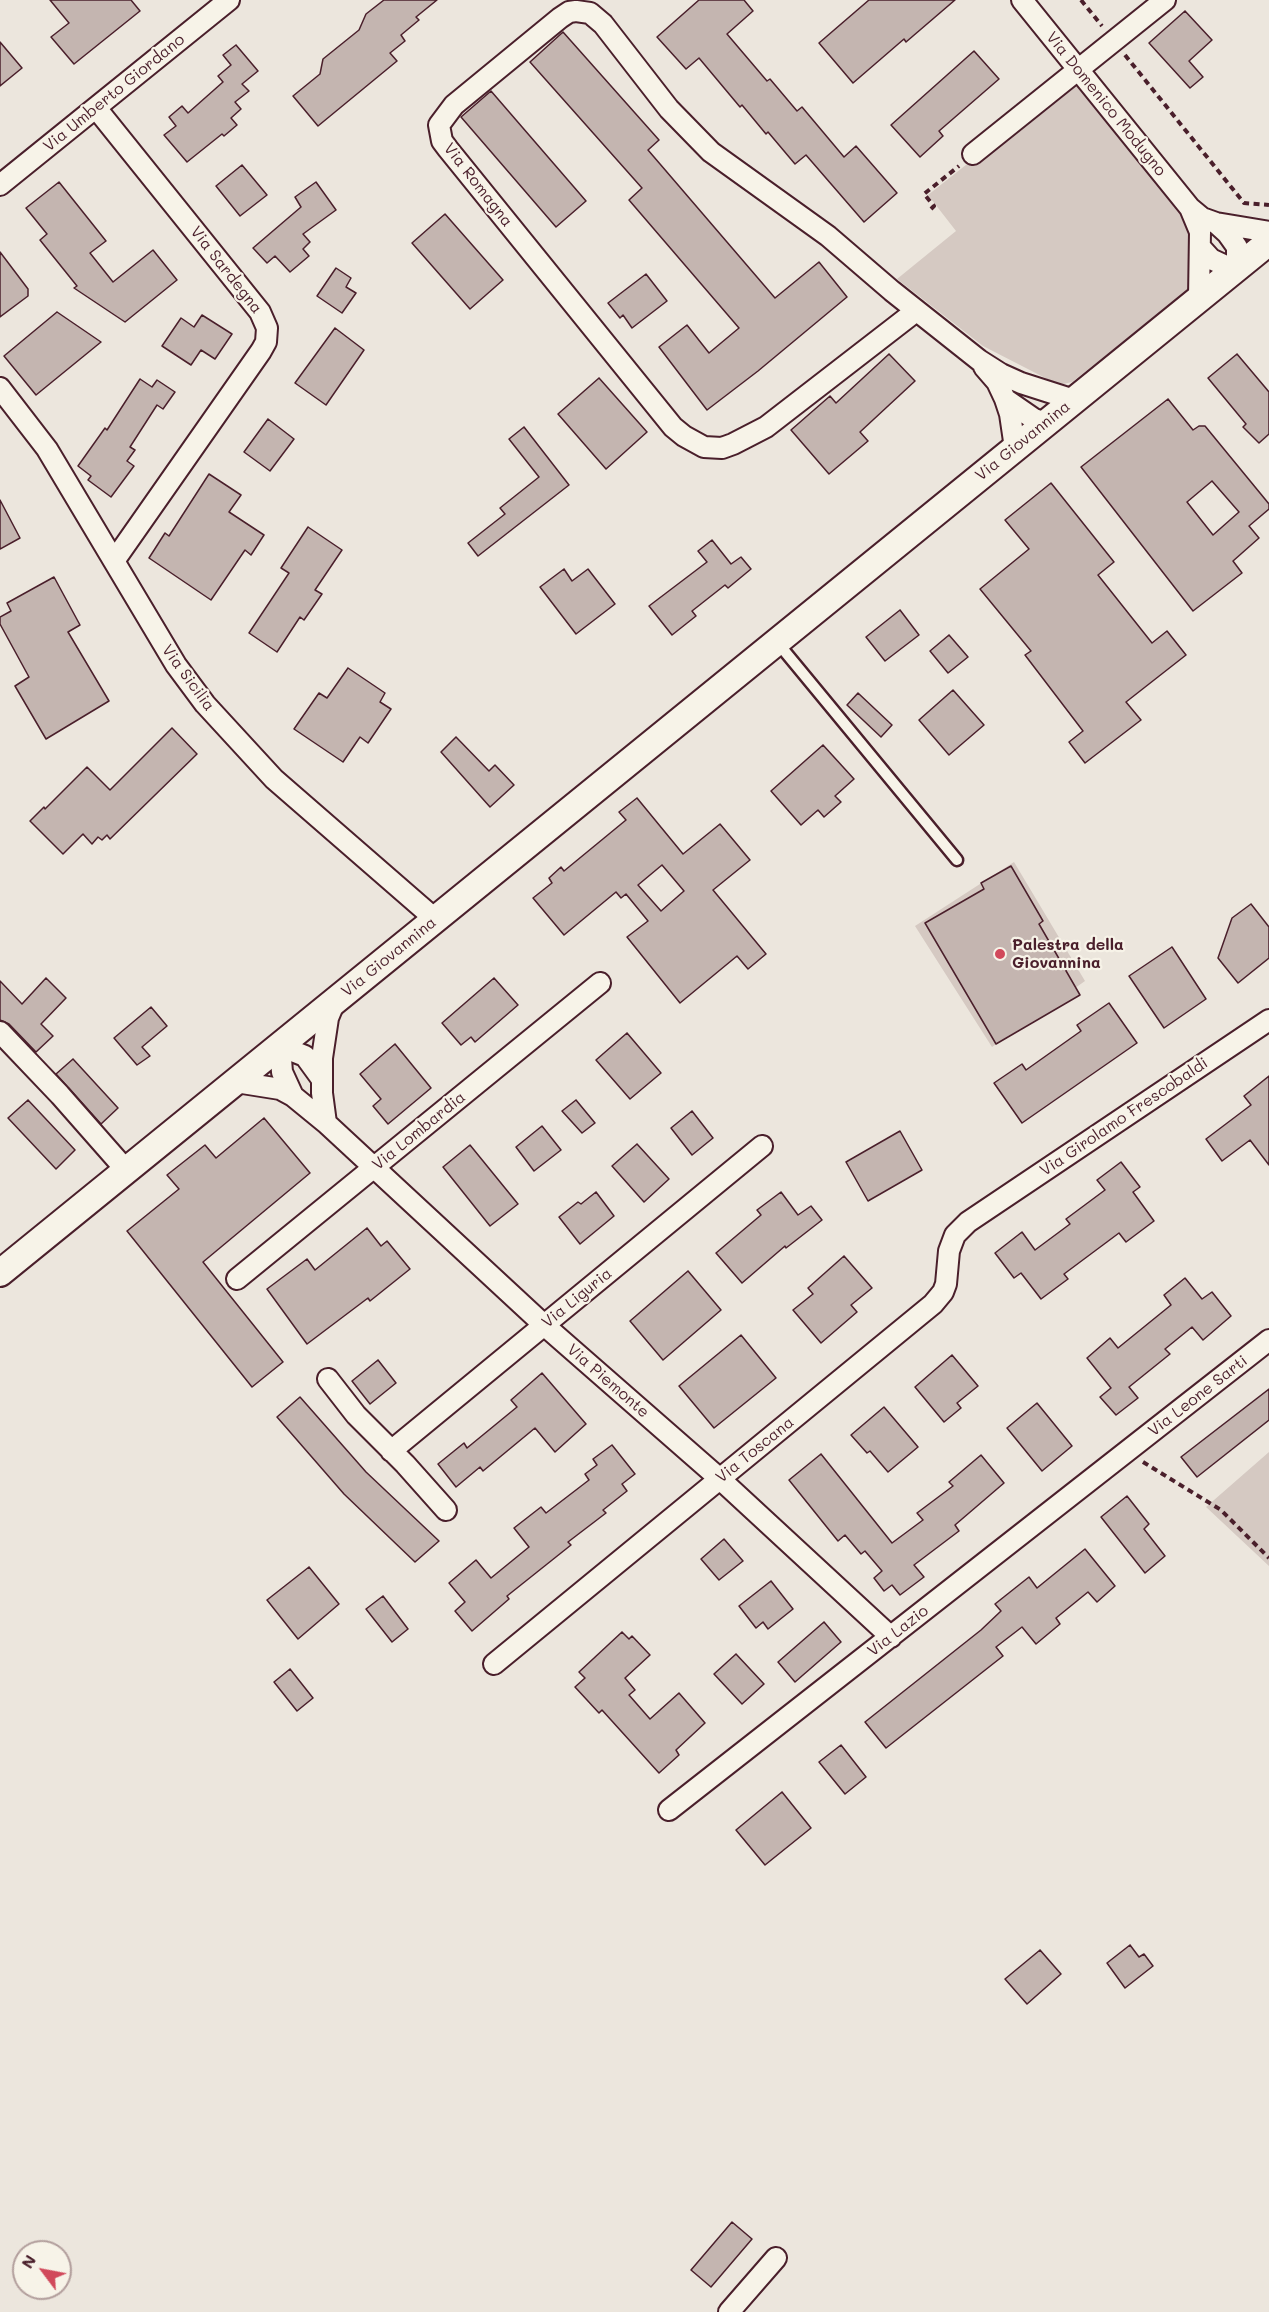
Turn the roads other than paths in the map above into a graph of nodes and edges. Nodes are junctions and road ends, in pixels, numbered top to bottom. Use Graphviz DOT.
graph roads {
  1 [pos="229,0"];
  2 [pos="1022,0"];
  3 [pos="1166,0"];
  4 [pos="1079,69"];
  5 [pos="96,108"];
  6 [pos="974,154"];
  7 [pos="0,185"];
  8 [pos="1190,208"];
  9 [pos="1216,223"];
  10 [pos="1269,232"];
  11 [pos="1269,242"];
  12 [pos="1202,248"];
  13 [pos="1237,267"];
  14 [pos="1199,298"];
  15 [pos="916,311"];
  16 [pos="979,360"];
  17 [pos="1009,378"];
  18 [pos="0,388"];
  19 [pos="1005,399"];
  20 [pos="1074,400"];
  21 [pos="1045,423"];
  22 [pos="1015,448"];
  23 [pos="114,561"];
  24 [pos="777,641"];
  25 [pos="957,860"];
  26 [pos="435,920"];
  27 [pos="600,983"];
  28 [pos="335,1000"];
  29 [pos="1269,1020"];
  30 [pos="0,1032"];
  31 [pos="280,1046"];
  32 [pos="321,1078"];
  33 [pos="236,1082"];
  34 [pos="293,1096"];
  35 [pos="326,1123"];
  36 [pos="762,1146"];
  37 [pos="374,1167"];
  38 [pos="126,1170"];
  39 [pos="980,1213"];
  40 [pos="0,1273"];
  41 [pos="237,1279"];
  42 [pos="544,1325"];
  43 [pos="1269,1340"];
  44 [pos="328,1379"];
  45 [pos="391,1451"];
  46 [pos="1127,1452"];
  47 [pos="720,1479"];
  48 [pos="446,1510"];
  49 [pos="891,1637"];
  50 [pos="494,1664"];
  51 [pos="669,1810"];
  52 [pos="776,2258"];
  53 [pos="729,2312"];
  1 -- 5 [label="street, Via Umberto Giordano"];
  2 -- 4 [label="street, Via Domenico Modugno"];
  3 -- 4 [label="street"];
  4 -- 6 [label="street"];
  4 -- 8 [label="street, Via Domenico Modugno"];
  5 -- 7 [label="street, Via Umberto Giordano"];
  5 -- 23 [label="street, Via Sardegna"];
  8 -- 9 [label="street, Via Domenico Modugno"];
  8 -- 12 [label="street, Via Domenico Modugno"];
  9 -- 10 [label="street, Via Domenico Modugno"];
  9 -- 13 [label="street, Via Domenico Modugno"];
  11 -- 13 [label="street, Via Giovannina"];
  12 -- 13 [label="street"];
  12 -- 14 [label="street, Via Domenico Modugno"];
  13 -- 14 [label="street, Via Giovannina"];
  14 -- 20 [label="street, Via Giovannina"];
  15 -- 15 [label="street, Via Romagna"];
  15 -- 16 [label="street, Via Romagna"];
  16 -- 17 [label="street, Via Romagna"];
  16 -- 19 [label="street, Via Romagna"];
  17 -- 20 [label="street, Via Romagna"];
  17 -- 21 [label="street, Via Romagna"];
  18 -- 23 [label="street, Via Sicilia"];
  19 -- 21 [label="street, Via Romagna"];
  19 -- 22 [label="street, Via Romagna"];
  20 -- 21 [label="street, Via Giovannina"];
  21 -- 22 [label="street, Via Giovannina"];
  22 -- 24 [label="street, Via Giovannina"];
  23 -- 26 [label="street, Via Sicilia"];
  24 -- 25 [label="lane"];
  24 -- 26 [label="street, Via Giovannina"];
  26 -- 28 [label="street, Via Giovannina"];
  27 -- 37 [label="street, Via Lombardia"];
  28 -- 31 [label="street, Via Giovannina"];
  28 -- 32 [label="street"];
  29 -- 39 [label="street, Via Girolamo Frescobaldi"];
  30 -- 38 [label="street"];
  31 -- 32 [label="street"];
  31 -- 33 [label="street, Via Giovannina"];
  31 -- 34 [label="street, Via Piemonte"];
  32 -- 35 [label="street"];
  33 -- 34 [label="street, Via Piemonte"];
  33 -- 38 [label="street, Via Giovannina"];
  34 -- 35 [label="street, Via Piemonte"];
  35 -- 37 [label="street, Via Piemonte"];
  36 -- 42 [label="street, Via Liguria"];
  37 -- 41 [label="street, Via Lombardia"];
  37 -- 42 [label="street, Via Piemonte"];
  38 -- 40 [label="street, Via Giovannina"];
  39 -- 47 [label="street, Via Toscana"];
  42 -- 45 [label="street, Via Liguria"];
  42 -- 47 [label="street, Via Piemonte"];
  43 -- 46 [label="street, Via Leone Sarti"];
  44 -- 45 [label="street"];
  45 -- 48 [label="street"];
  46 -- 49 [label="street, Via Lazio"];
  47 -- 49 [label="street, Via Piemonte"];
  47 -- 50 [label="street, Via Toscana"];
  49 -- 51 [label="street, Via Lazio"];
  52 -- 53 [label="street"];
}
